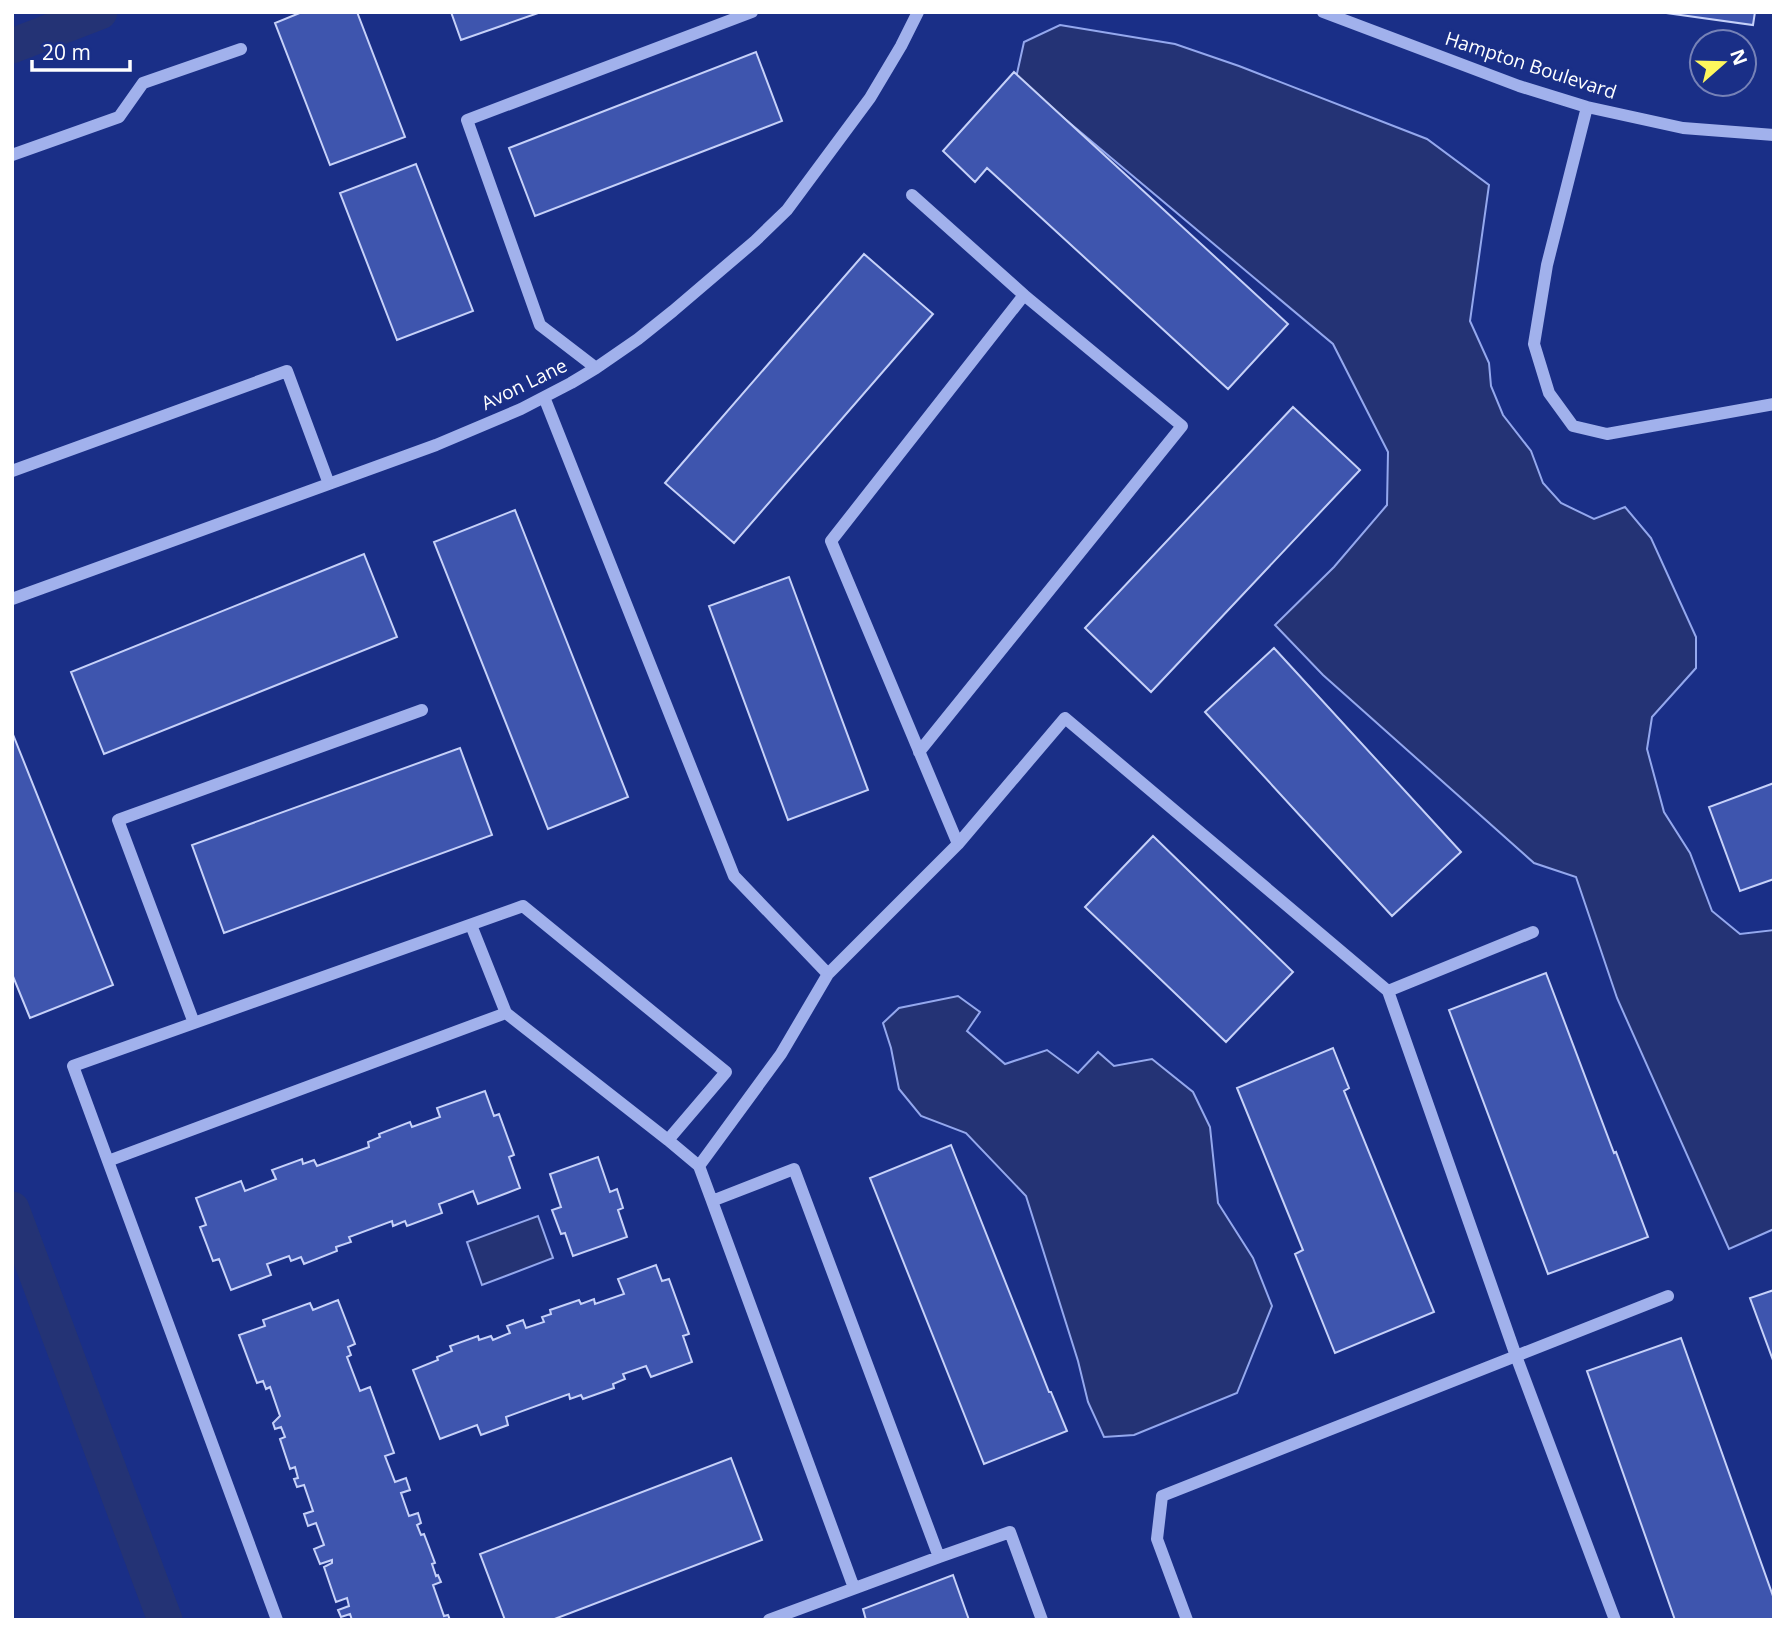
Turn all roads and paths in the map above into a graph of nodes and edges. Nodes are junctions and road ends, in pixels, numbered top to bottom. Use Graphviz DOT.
graph roads {
  1 [pos="752,12"];
  2 [pos="1323,12"];
  3 [pos="914,14"];
  4 [pos="241,49"];
  5 [pos="1587,107"];
  6 [pos="1774,135"];
  7 [pos="12,155"];
  8 [pos="912,195"];
  9 [pos="1024,295"];
  10 [pos="596,368"];
  11 [pos="544,397"];
  12 [pos="1774,404"];
  13 [pos="12,471"];
  14 [pos="329,484"];
  15 [pos="12,599"];
  16 [pos="422,710"];
  17 [pos="919,752"];
  18 [pos="958,844"];
  19 [pos="471,925"];
  20 [pos="1533,932"];
  21 [pos="828,974"];
  22 [pos="1388,991"];
  23 [pos="506,1013"];
  24 [pos="194,1023"];
  25 [pos="668,1140"];
  26 [pos="108,1161"];
  27 [pos="699,1166"];
  28 [pos="712,1201"];
  29 [pos="1668,1296"];
  30 [pos="1516,1356"];
  31 [pos="939,1557"];
  32 [pos="854,1588"];
  33 [pos="278,1620"];
  34 [pos="769,1620"];
  35 [pos="1042,1620"];
  36 [pos="1187,1620"];
  37 [pos="1615,1620"];
  1 -- 10 [label="street"];
  2 -- 5 [label="street, Hampton Boulevard"];
  3 -- 10 [label="street, Avon Lane"];
  4 -- 7 [label="street"];
  5 -- 6 [label="street, Hampton Boulevard"];
  5 -- 12 [label="street"];
  8 -- 9 [label="street"];
  9 -- 17 [label="street"];
  9 -- 17 [label="street"];
  10 -- 11 [label="street, Avon Lane"];
  11 -- 14 [label="street, Avon Lane"];
  11 -- 21 [label="street"];
  13 -- 14 [label="street"];
  14 -- 15 [label="street, Avon Lane"];
  16 -- 24 [label="street"];
  17 -- 18 [label="street"];
  18 -- 21 [label="street"];
  18 -- 22 [label="street"];
  19 -- 23 [label="street"];
  19 -- 24 [label="street"];
  19 -- 25 [label="street"];
  20 -- 22 [label="street"];
  21 -- 27 [label="street"];
  22 -- 30 [label="street"];
  23 -- 25 [label="street"];
  23 -- 26 [label="street"];
  24 -- 26 [label="street"];
  25 -- 27 [label="street"];
  26 -- 33 [label="street"];
  27 -- 28 [label="street"];
  28 -- 31 [label="street"];
  28 -- 32 [label="street"];
  29 -- 30 [label="street"];
  30 -- 36 [label="street"];
  30 -- 37 [label="street"];
  31 -- 32 [label="street"];
  31 -- 35 [label="street"];
  32 -- 34 [label="street"];
}
